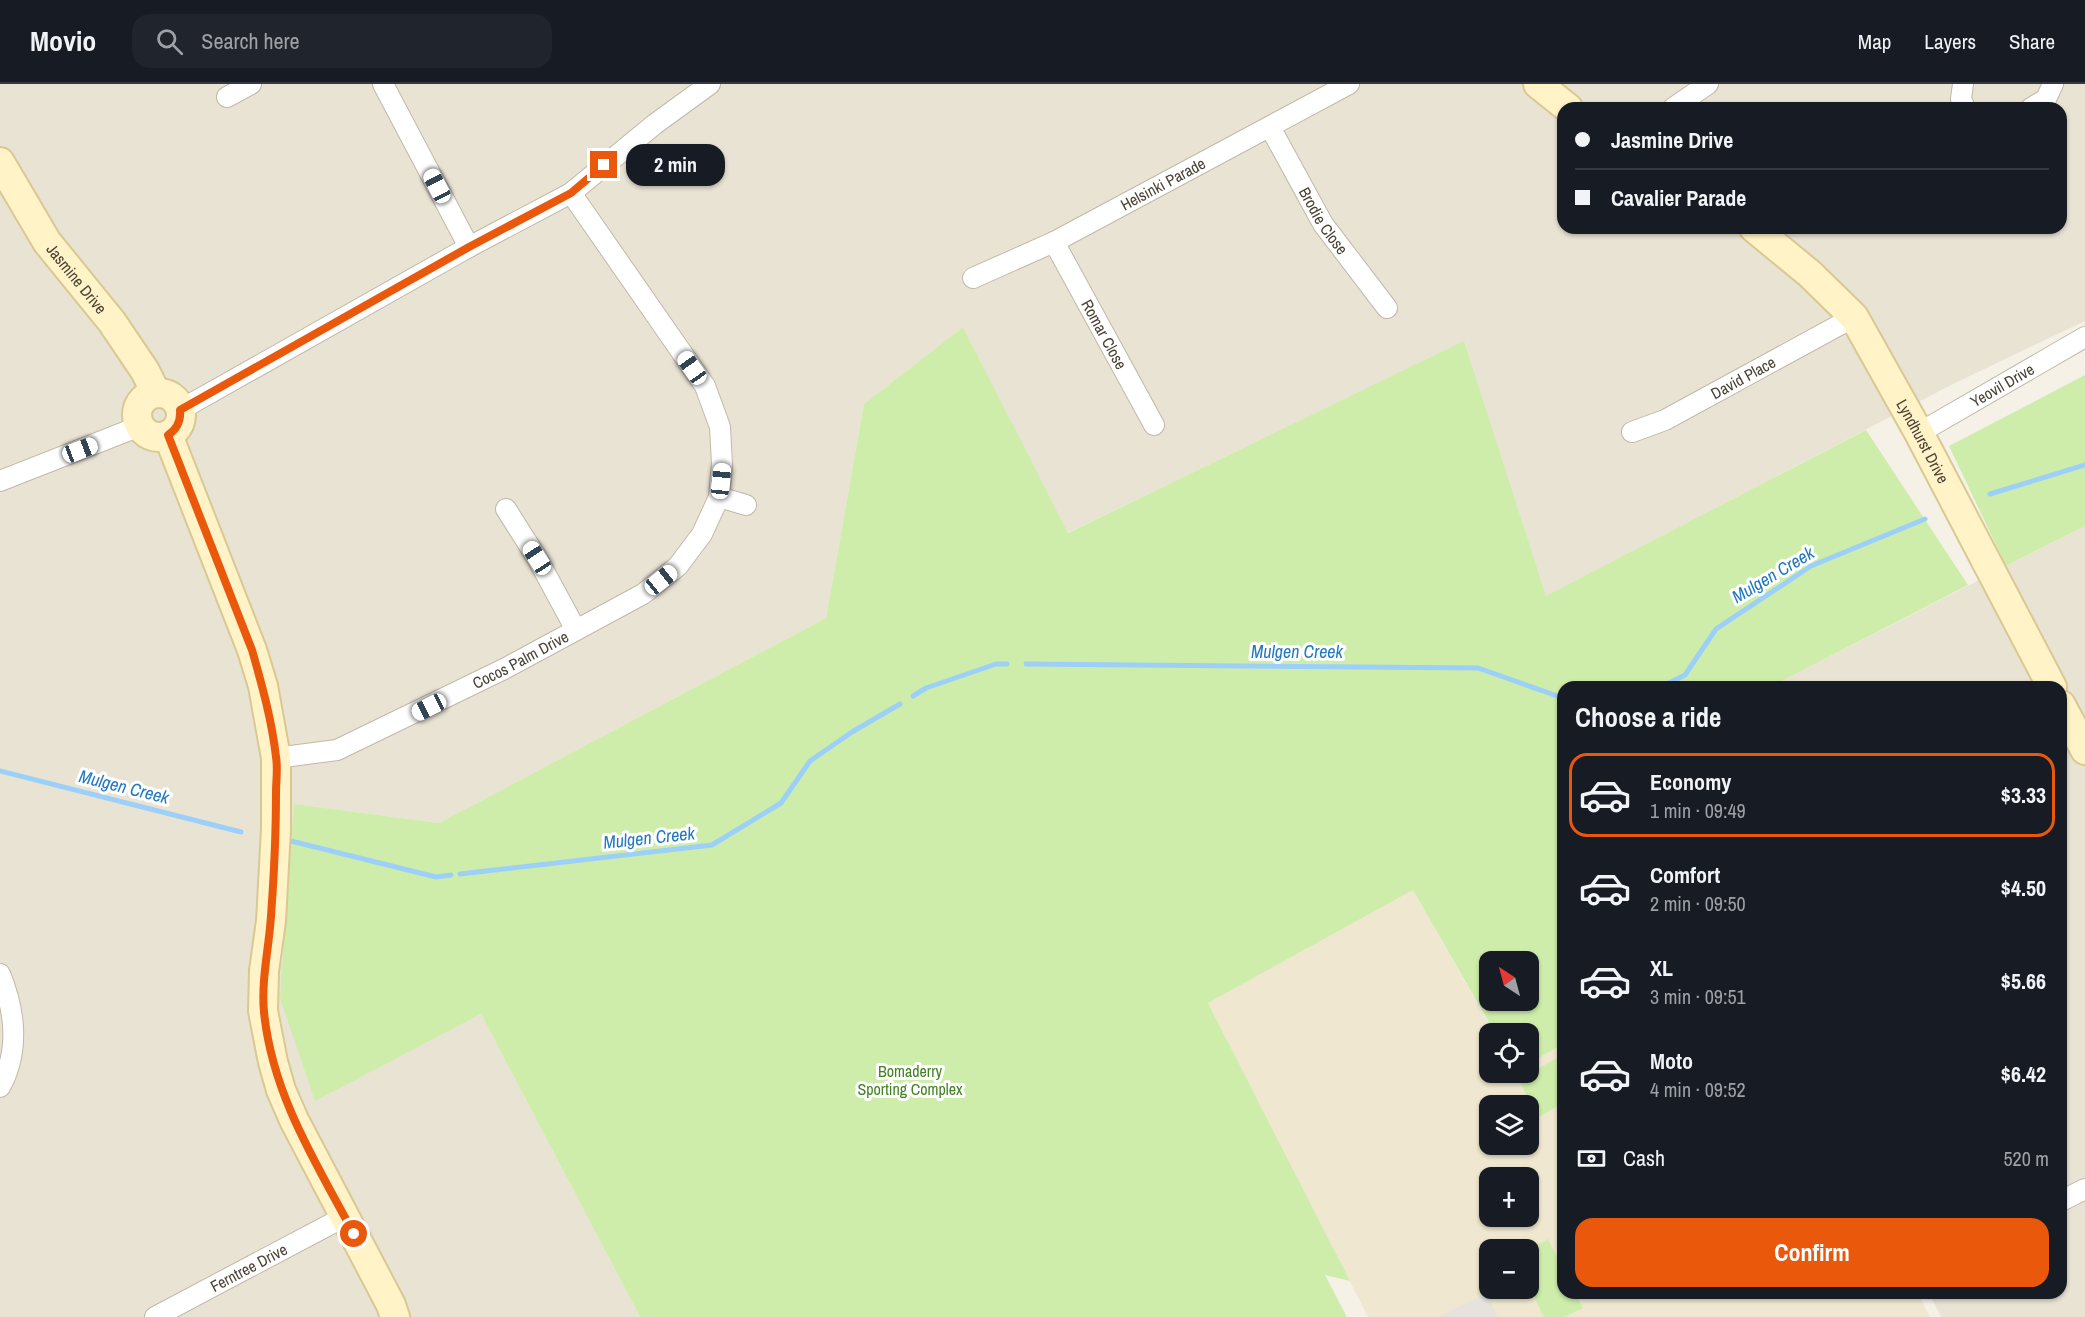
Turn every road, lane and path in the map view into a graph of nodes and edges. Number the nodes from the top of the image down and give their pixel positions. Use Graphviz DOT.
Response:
graph roads {
  1 [pos="251,84"];
  2 [pos="383,84"];
  3 [pos="710,84"];
  4 [pos="1349,84"];
  5 [pos="1538,84"];
  6 [pos="1708,84"];
  7 [pos="1963,84"];
  8 [pos="2053,84"];
  9 [pos="227,97"];
  10 [pos="1560,102"];
  11 [pos="1682,102"];
  12 [pos="1962,102"];
  13 [pos="2041,102"];
  14 [pos="1270,127"];
  15 [pos="0,162"];
  16 [pos="571,193"];
  17 [pos="1761,234"];
  18 [pos="1054,242"];
  19 [pos="469,247"];
  20 [pos="973,278"];
  21 [pos="1387,308"];
  22 [pos="1854,317"];
  23 [pos="2085,337"];
  24 [pos="156,393"];
  25 [pos="180,410"];
  26 [pos="140,426"];
  27 [pos="1154,426"];
  28 [pos="1632,432"];
  29 [pos="1918,433"];
  30 [pos="168,435"];
  31 [pos="0,481"];
  32 [pos="719,497"];
  33 [pos="746,506"];
  34 [pos="506,509"];
  35 [pos="576,630"];
  36 [pos="2042,681"];
  37 [pos="2067,715"];
  38 [pos="2084,744"];
  39 [pos="276,758"];
  40 [pos="0,974"];
  41 [pos="0,1087"];
  42 [pos="2085,1190"];
  43 [pos="2067,1198"];
  44 [pos="344,1217"];
  45 [pos="155,1317"];
  46 [pos="395,1317"];
  1 -- 9 [label="street"];
  2 -- 19 [label="street"];
  3 -- 16 [label="street"];
  4 -- 14 [label="street, Helsinki Parade"];
  5 -- 10 [label="street"];
  6 -- 11 [label="street"];
  7 -- 12 [label="street"];
  8 -- 13 [label="street"];
  14 -- 18 [label="street, Helsinki Parade"];
  14 -- 21 [label="street, Brodie Close"];
  15 -- 24 [label="street, Jasmine Drive"];
  16 -- 19 [label="street"];
  16 -- 32 [label="street, Cocos Palm Drive"];
  17 -- 22 [label="street, Lyndhurst Drive"];
  18 -- 20 [label="street, Helsinki Parade"];
  18 -- 27 [label="street, Romar Close"];
  19 -- 25 [label="street"];
  22 -- 28 [label="street, David Place"];
  22 -- 29 [label="street, Lyndhurst Drive"];
  23 -- 29 [label="street, Yeovil Drive"];
  24 -- 25 [label="street"];
  24 -- 26 [label="street"];
  25 -- 30 [label="street"];
  26 -- 30 [label="street"];
  26 -- 31 [label="street"];
  29 -- 36 [label="street, Lyndhurst Drive"];
  30 -- 39 [label="street"];
  32 -- 33 [label="street"];
  32 -- 35 [label="street, Cocos Palm Drive"];
  34 -- 35 [label="street"];
  35 -- 39 [label="street, Cocos Palm Drive"];
  37 -- 38 [label="street"];
  39 -- 44 [label="street"];
  40 -- 41 [label="street"];
  42 -- 43 [label="street"];
  44 -- 45 [label="street, Ferntree Drive"];
  44 -- 46 [label="street"];
}
